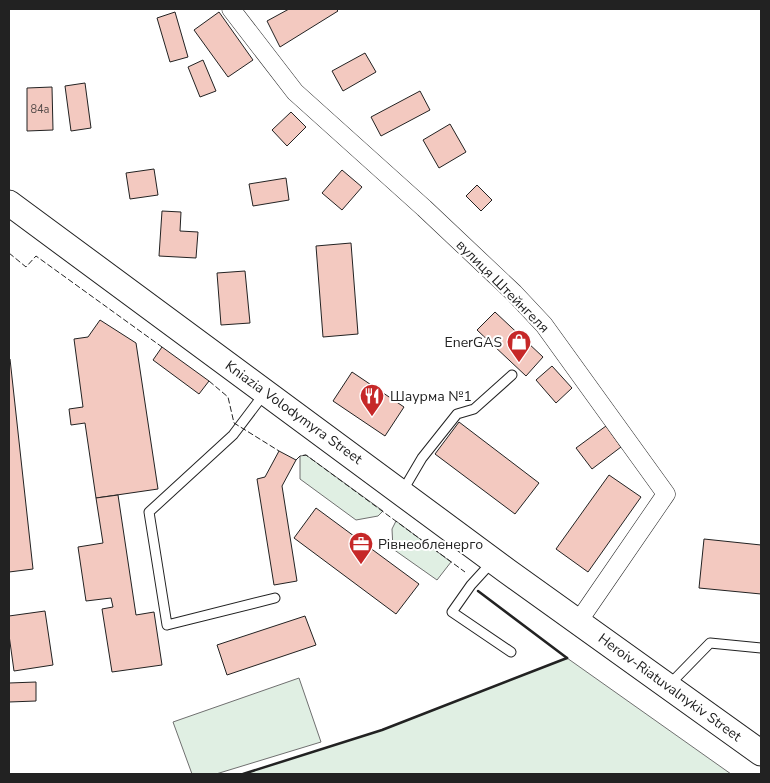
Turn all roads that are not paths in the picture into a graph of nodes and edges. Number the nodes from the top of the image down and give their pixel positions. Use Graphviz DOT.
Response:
graph roads {
  1 [pos="231,9"];
  2 [pos="9,203"];
  3 [pos="512,375"];
  4 [pos="265,392"];
  5 [pos="402,492"];
  6 [pos="494,560"];
  7 [pos="275,598"];
  8 [pos="578,622"];
  9 [pos="761,648"];
  10 [pos="511,652"];
  11 [pos="668,686"];
  12 [pos="761,753"];
  1 -- 8 [label="street, вулиця Штейнгеля"];
  2 -- 4 [label="main road, Kniazia Volodymyra Street"];
  3 -- 5 [label="lane"];
  4 -- 5 [label="main road, Kniazia Volodymyra Street"];
  4 -- 7 [label="lane"];
  5 -- 6 [label="main road, Kniazia Volodymyra Street"];
  6 -- 8 [label="main road, Kniazia Volodymyra Street"];
  6 -- 10 [label="lane"];
  8 -- 11 [label="main road, Heroiv-Riatuvalnykiv Street"];
  9 -- 11 [label="lane"];
  11 -- 12 [label="main road, Heroiv-Riatuvalnykiv Street"];
}
